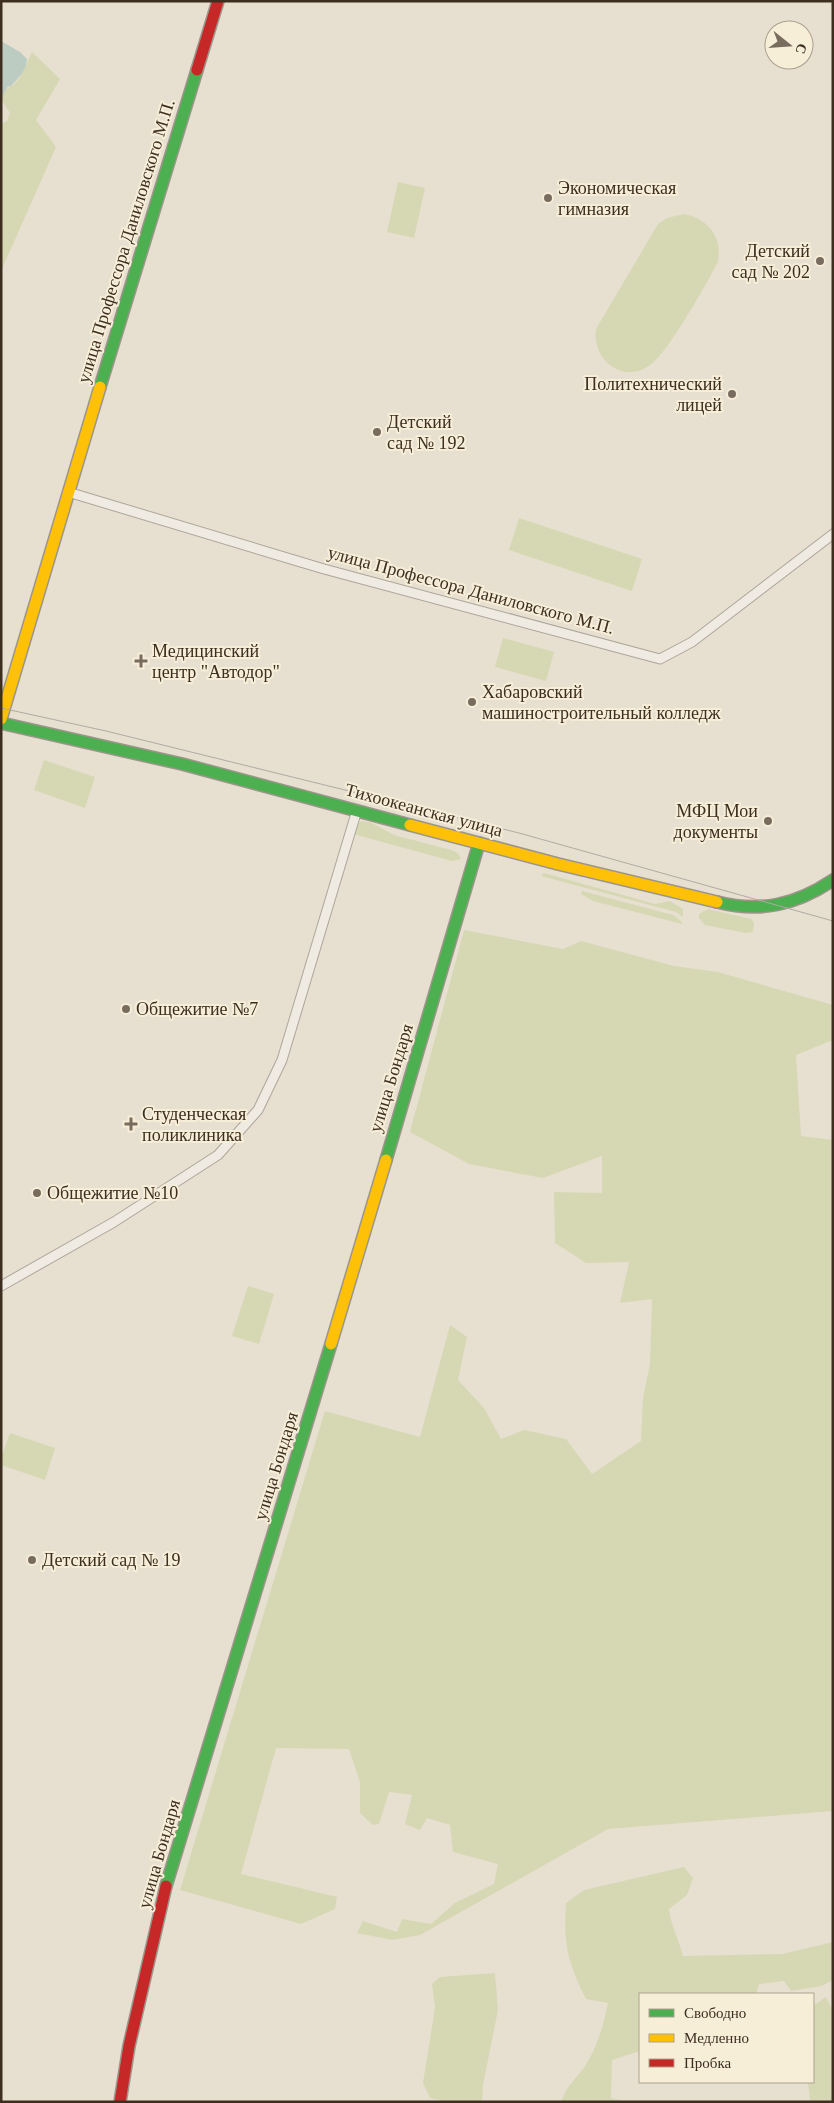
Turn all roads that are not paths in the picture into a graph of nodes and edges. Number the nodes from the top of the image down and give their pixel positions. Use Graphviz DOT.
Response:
graph roads {
  1 [pos="218,1"];
  2 [pos="68,492"];
  3 [pos="833,534"];
  4 [pos="1,718"];
  5 [pos="1,724"];
  6 [pos="357,810"];
  7 [pos="478,843"];
  8 [pos="833,880"];
  9 [pos="1,1286"];
  10 [pos="120,2102"];
  1 -- 2 [label="main road, улица Профессора Даниловского М.П."];
  2 -- 3 [label="street, улица Профессора Даниловского М.П."];
  2 -- 4 [label="main road, улица Профессора Даниловского М.П."];
  5 -- 6 [label="main road, Тихоокеанская улица"];
  6 -- 7 [label="main road, Тихоокеанская улица"];
  6 -- 9 [label="street"];
  7 -- 8 [label="main road, Тихоокеанская улица"];
  7 -- 10 [label="main road, улица Бондаря"];
}
